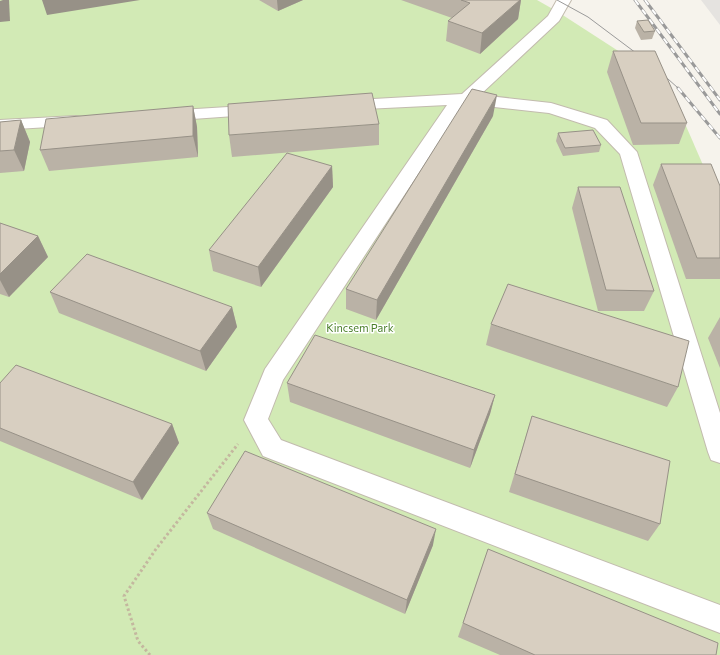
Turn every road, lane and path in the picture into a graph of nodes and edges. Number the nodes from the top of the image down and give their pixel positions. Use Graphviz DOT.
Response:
graph roads {
  1 [pos="564,0"];
  2 [pos="463,99"];
  3 [pos="324,106"];
  4 [pos="276,109"];
  5 [pos="149,117"];
  6 [pos="93,120"];
  7 [pos="0,126"];
  8 [pos="256,420"];
  9 [pos="720,452"];
  10 [pos="720,619"];
  11 [pos="150,655"];
  1 -- 2 [label="lane"];
  2 -- 3 [label="lane"];
  2 -- 8 [label="lane"];
  2 -- 9 [label="lane"];
  4 -- 5 [label="lane"];
  6 -- 7 [label="lane"];
  8 -- 10 [label="lane"];
  8 -- 11 [label="path"];
}
